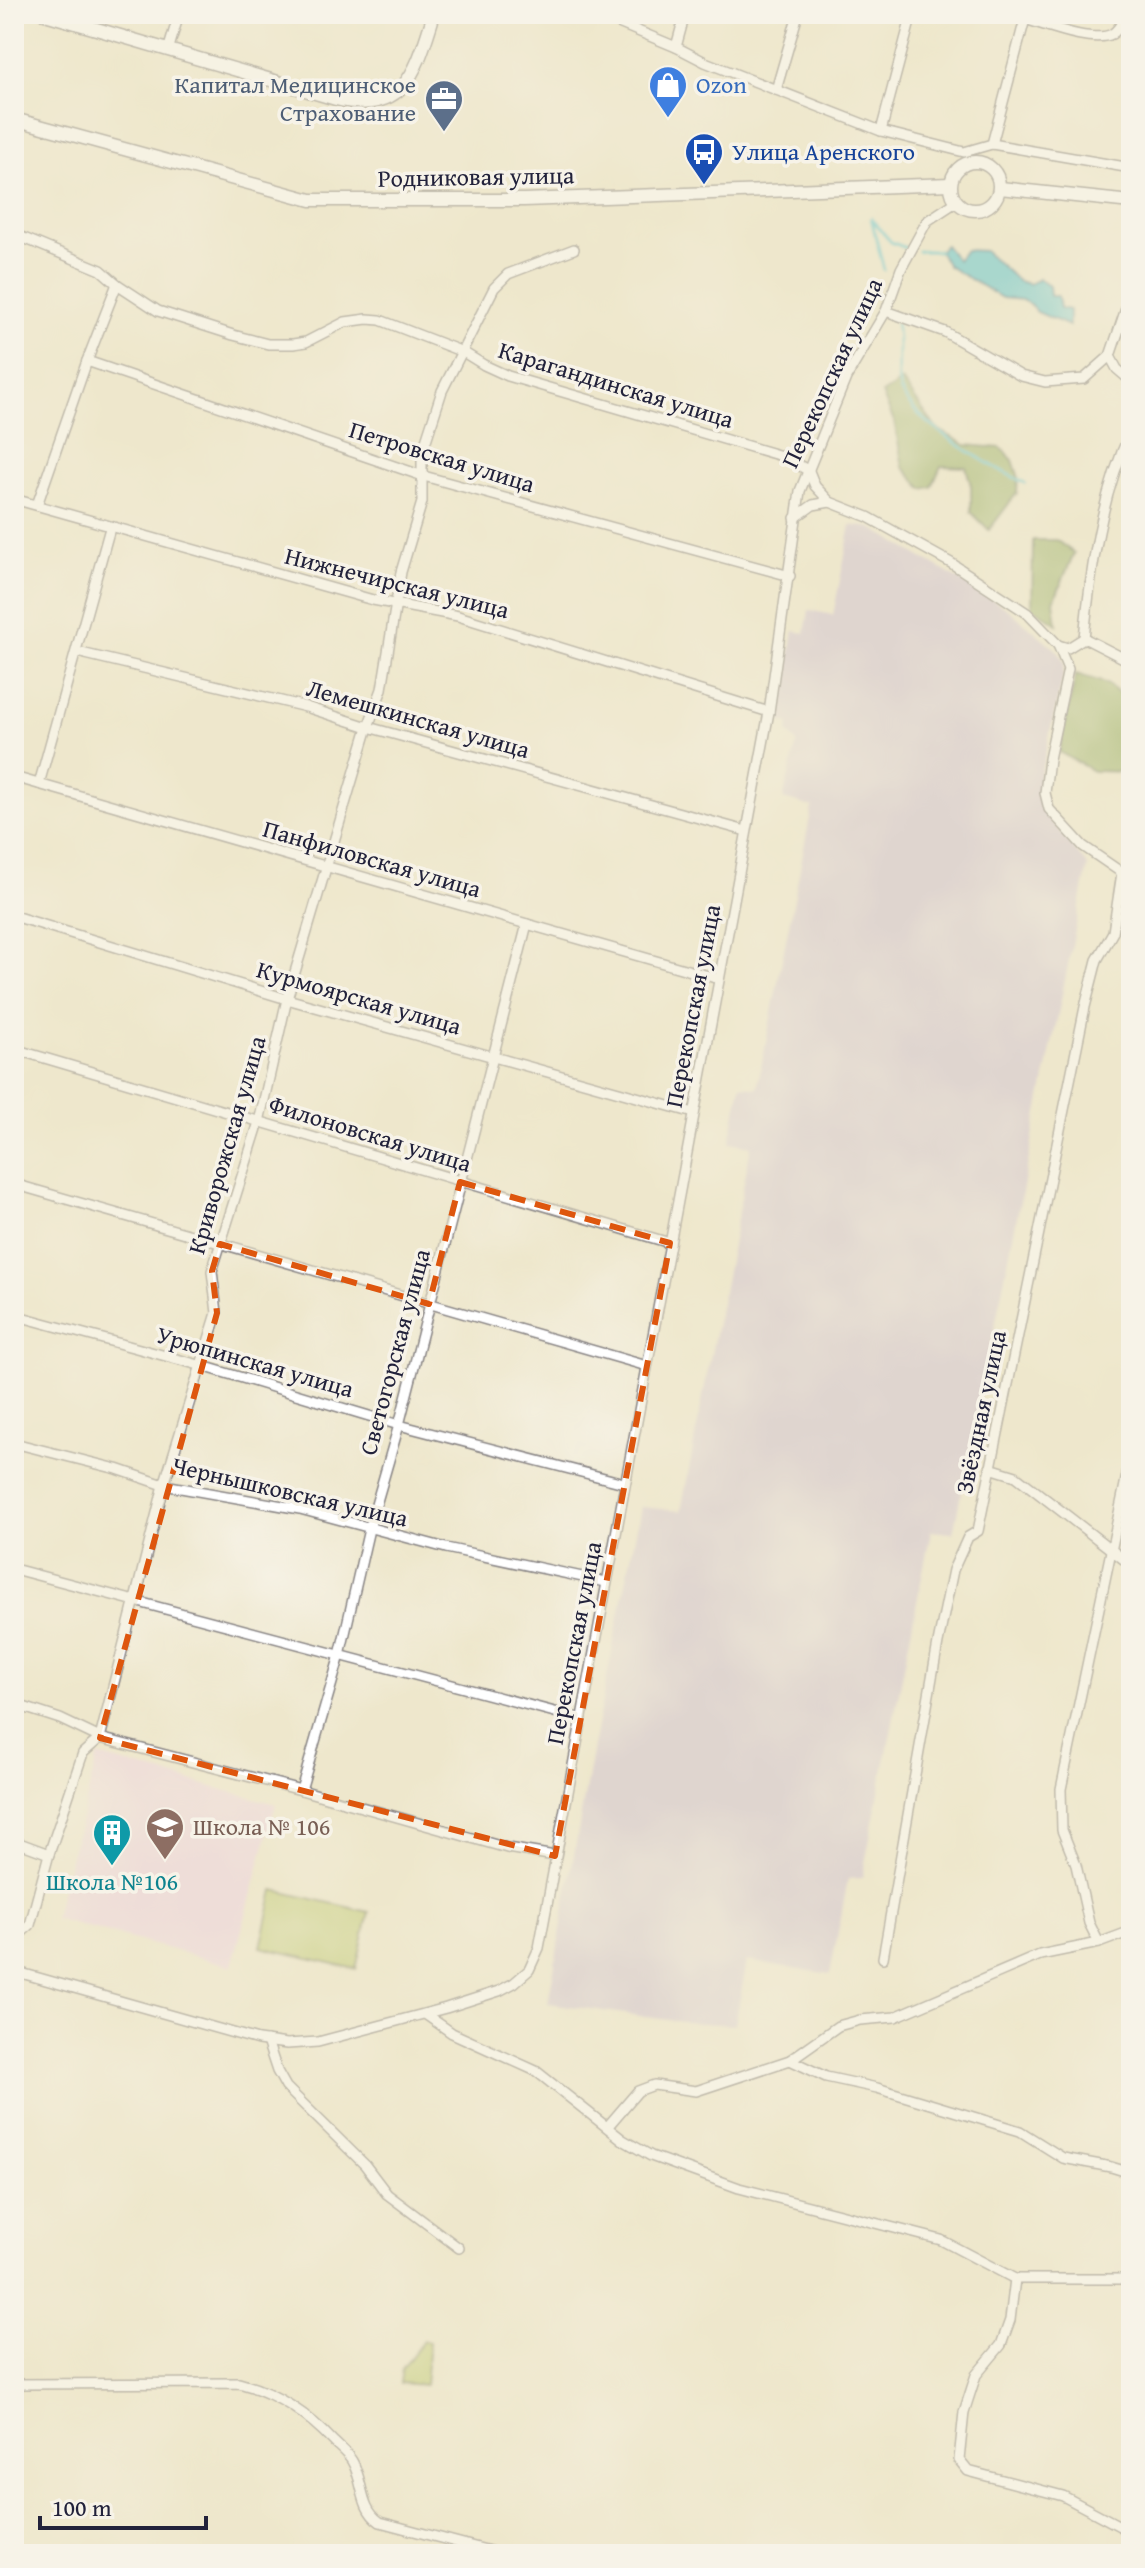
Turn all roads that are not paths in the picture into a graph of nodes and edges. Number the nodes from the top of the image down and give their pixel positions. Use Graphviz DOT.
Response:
graph roads {
  1 [pos="45,14"];
  2 [pos="179,14"];
  3 [pos="434,14"];
  4 [pos="597,14"];
  5 [pos="685,14"];
  6 [pos="798,14"];
  7 [pos="912,14"];
  8 [pos="1127,14"];
  9 [pos="1025,17"];
  10 [pos="676,47"];
  11 [pos="168,51"];
  12 [pos="776,90"];
  13 [pos="14,119"];
  14 [pos="881,131"];
  15 [pos="992,144"];
  16 [pos="976,155"];
  17 [pos="1131,168"];
  18 [pos="950,184"];
  19 [pos="1000,188"];
  20 [pos="956,202"];
  21 [pos="1131,202"];
  22 [pos="14,234"];
  23 [pos="574,249"];
  24 [pos="117,284"];
  25 [pos="1131,294"];
  26 [pos="886,311"];
  27 [pos="463,352"];
  28 [pos="1110,356"];
  29 [pos="87,361"];
  30 [pos="1131,381"];
  31 [pos="1131,431"];
  32 [pos="809,471"];
  33 [pos="420,475"];
  34 [pos="14,499"];
  35 [pos="830,502"];
  36 [pos="37,505"];
  37 [pos="795,518"];
  38 [pos="110,528"];
  39 [pos="790,576"];
  40 [pos="397,604"];
  41 [pos="1084,638"];
  42 [pos="1058,645"];
  43 [pos="77,652"];
  44 [pos="1131,662"];
  45 [pos="769,712"];
  46 [pos="368,727"];
  47 [pos="14,777"];
  48 [pos="39,784"];
  49 [pos="746,831"];
  50 [pos="327,866"];
  51 [pos="1127,876"];
  52 [pos="14,916"];
  53 [pos="527,924"];
  54 [pos="719,979"];
  55 [pos="287,999"];
  56 [pos="14,1049"];
  57 [pos="494,1058"];
  58 [pos="694,1113"];
  59 [pos="259,1122"];
  60 [pos="460,1182"];
  61 [pos="14,1184"];
  62 [pos="670,1243"];
  63 [pos="220,1244"];
  64 [pos="429,1304"];
  65 [pos="14,1315"];
  66 [pos="199,1365"];
  67 [pos="647,1366"];
  68 [pos="399,1425"];
  69 [pos="14,1443"];
  70 [pos="1131,1456"];
  71 [pos="990,1468"];
  72 [pos="624,1483"];
  73 [pos="164,1485"];
  74 [pos="369,1529"];
  75 [pos="1111,1548"];
  76 [pos="1131,1565"];
  77 [pos="14,1569"];
  78 [pos="606,1582"];
  79 [pos="136,1603"];
  80 [pos="340,1655"];
  81 [pos="14,1704"];
  82 [pos="581,1719"];
  83 [pos="100,1738"];
  84 [pos="301,1790"];
  85 [pos="14,1841"];
  86 [pos="49,1854"];
  87 [pos="555,1856"];
  88 [pos="1131,1931"];
  89 [pos="14,1939"];
  90 [pos="1099,1943"];
  91 [pos="883,1958"];
  92 [pos="14,1971"];
  93 [pos="425,2014"];
  94 [pos="267,2041"];
  95 [pos="790,2060"];
  96 [pos="608,2126"];
  97 [pos="1131,2173"];
  98 [pos="459,2248"];
  99 [pos="1015,2279"];
  100 [pos="1131,2279"];
  101 [pos="14,2384"];
  102 [pos="1131,2532"];
  103 [pos="501,2554"];
  1 -- 11 [label="main road"];
  2 -- 11 [label="street"];
  3 -- 11 [label="main road"];
  4 -- 10 [label="street"];
  5 -- 10 [label="street"];
  6 -- 12 [label="street"];
  7 -- 14 [label="street"];
  8 -- 9 [label="street"];
  9 -- 15 [label="street"];
  10 -- 12 [label="street"];
  12 -- 14 [label="street"];
  13 -- 18 [label="main road, Родниковая улица"];
  14 -- 16 [label="street"];
  15 -- 16 [label="street"];
  15 -- 17 [label="street"];
  16 -- 18 [label="main road"];
  16 -- 19 [label="main road"];
  18 -- 20 [label="main road"];
  19 -- 20 [label="main road"];
  19 -- 21 [label="main road"];
  20 -- 26 [label="street, Перекопская улица"];
  22 -- 24 [label="street, Карагандинская улица"];
  23 -- 27 [label="street, Криворожская улица"];
  24 -- 27 [label="street, Карагандинская улица"];
  24 -- 29 [label="street"];
  25 -- 28 [label="street"];
  26 -- 28 [label="street"];
  26 -- 32 [label="street, Перекопская улица"];
  27 -- 32 [label="street, Карагандинская улица"];
  27 -- 33 [label="street, Криворожская улица"];
  28 -- 30 [label="street"];
  29 -- 33 [label="street, Петровская улица"];
  29 -- 36 [label="street"];
  31 -- 41 [label="street"];
  32 -- 35 [label="street"];
  32 -- 37 [label="street, Перекопская улица"];
  33 -- 39 [label="street, Петровская улица"];
  33 -- 40 [label="street, Криворожская улица"];
  34 -- 36 [label="street, Нижнечирская улица"];
  35 -- 37 [label="street"];
  35 -- 42 [label="street"];
  36 -- 38 [label="street, Нижнечирская улица"];
  37 -- 39 [label="street, Перекопская улица"];
  38 -- 40 [label="street, Нижнечирская улица"];
  38 -- 43 [label="street"];
  39 -- 45 [label="street, Перекопская улица"];
  40 -- 45 [label="street, Нижнечирская улица"];
  40 -- 46 [label="street, Криворожская улица"];
  41 -- 42 [label="street"];
  41 -- 44 [label="street"];
  42 -- 51 [label="street"];
  43 -- 46 [label="street, Лемешкинская улица"];
  43 -- 48 [label="street"];
  45 -- 49 [label="street, Перекопская улица"];
  46 -- 49 [label="street, Лемешкинская улица"];
  46 -- 50 [label="street, Криворожская улица"];
  47 -- 48 [label="street, Панфиловская улица"];
  48 -- 50 [label="street, Панфиловская улица"];
  49 -- 54 [label="street, Перекопская улица"];
  50 -- 53 [label="street, Панфиловская улица"];
  50 -- 55 [label="street, Криворожская улица"];
  51 -- 71 [label="street, Звёздная улица"];
  52 -- 55 [label="street, Курмоярская улица"];
  53 -- 54 [label="street, Панфиловская улица"];
  53 -- 57 [label="street, Светогорская улица"];
  54 -- 58 [label="street, Перекопская улица"];
  55 -- 57 [label="street, Курмоярская улица"];
  55 -- 59 [label="street, Криворожская улица"];
  56 -- 59 [label="street, Филоновская улица"];
  57 -- 58 [label="street, Курмоярская улица"];
  57 -- 60 [label="street, Светогорская улица"];
  58 -- 62 [label="street, Перекопская улица"];
  59 -- 60 [label="street, Филоновская улица"];
  59 -- 63 [label="street, Криворожская улица"];
  60 -- 62 [label="street, Филоновская улица"];
  60 -- 64 [label="street, Светогорская улица"];
  61 -- 63 [label="street"];
  62 -- 67 [label="street, Перекопская улица"];
  63 -- 64 [label="street"];
  63 -- 66 [label="street, Криворожская улица"];
  64 -- 67 [label="street"];
  64 -- 68 [label="street, Светогорская улица"];
  65 -- 66 [label="street, Урюпинская улица"];
  66 -- 68 [label="street, Урюпинская улица"];
  66 -- 73 [label="street, Криворожская улица"];
  67 -- 72 [label="street, Перекопская улица"];
  68 -- 72 [label="street, Урюпинская улица"];
  68 -- 74 [label="street, Светогорская улица"];
  69 -- 73 [label="street, Чернышковская улица"];
  70 -- 75 [label="street"];
  71 -- 75 [label="street"];
  71 -- 91 [label="street, Звёздная улица"];
  72 -- 78 [label="street, Перекопская улица"];
  73 -- 74 [label="street, Чернышковская улица"];
  73 -- 79 [label="street, Криворожская улица"];
  74 -- 78 [label="street, Чернышковская улица"];
  74 -- 80 [label="street, Светогорская улица"];
  75 -- 76 [label="street"];
  75 -- 90 [label="street"];
  77 -- 79 [label="street"];
  78 -- 82 [label="street, Перекопская улица"];
  79 -- 80 [label="street"];
  79 -- 83 [label="street, Криворожская улица"];
  80 -- 82 [label="street"];
  80 -- 84 [label="street, Светогорская улица"];
  81 -- 83 [label="street"];
  82 -- 87 [label="street, Перекопская улица"];
  83 -- 84 [label="street"];
  83 -- 86 [label="street, Криворожская улица"];
  84 -- 87 [label="street"];
  85 -- 86 [label="street"];
  86 -- 89 [label="street, Криворожская улица"];
  87 -- 93 [label="street, Перекопская улица"];
  88 -- 90 [label="street"];
  90 -- 95 [label="street"];
  92 -- 94 [label="street, Перекопская улица"];
  93 -- 94 [label="street, Перекопская улица"];
  93 -- 96 [label="street"];
  94 -- 98 [label="street"];
  95 -- 96 [label="street"];
  95 -- 97 [label="street"];
  96 -- 99 [label="street"];
  99 -- 100 [label="street"];
  99 -- 102 [label="street"];
  101 -- 103 [label="street"];
}
